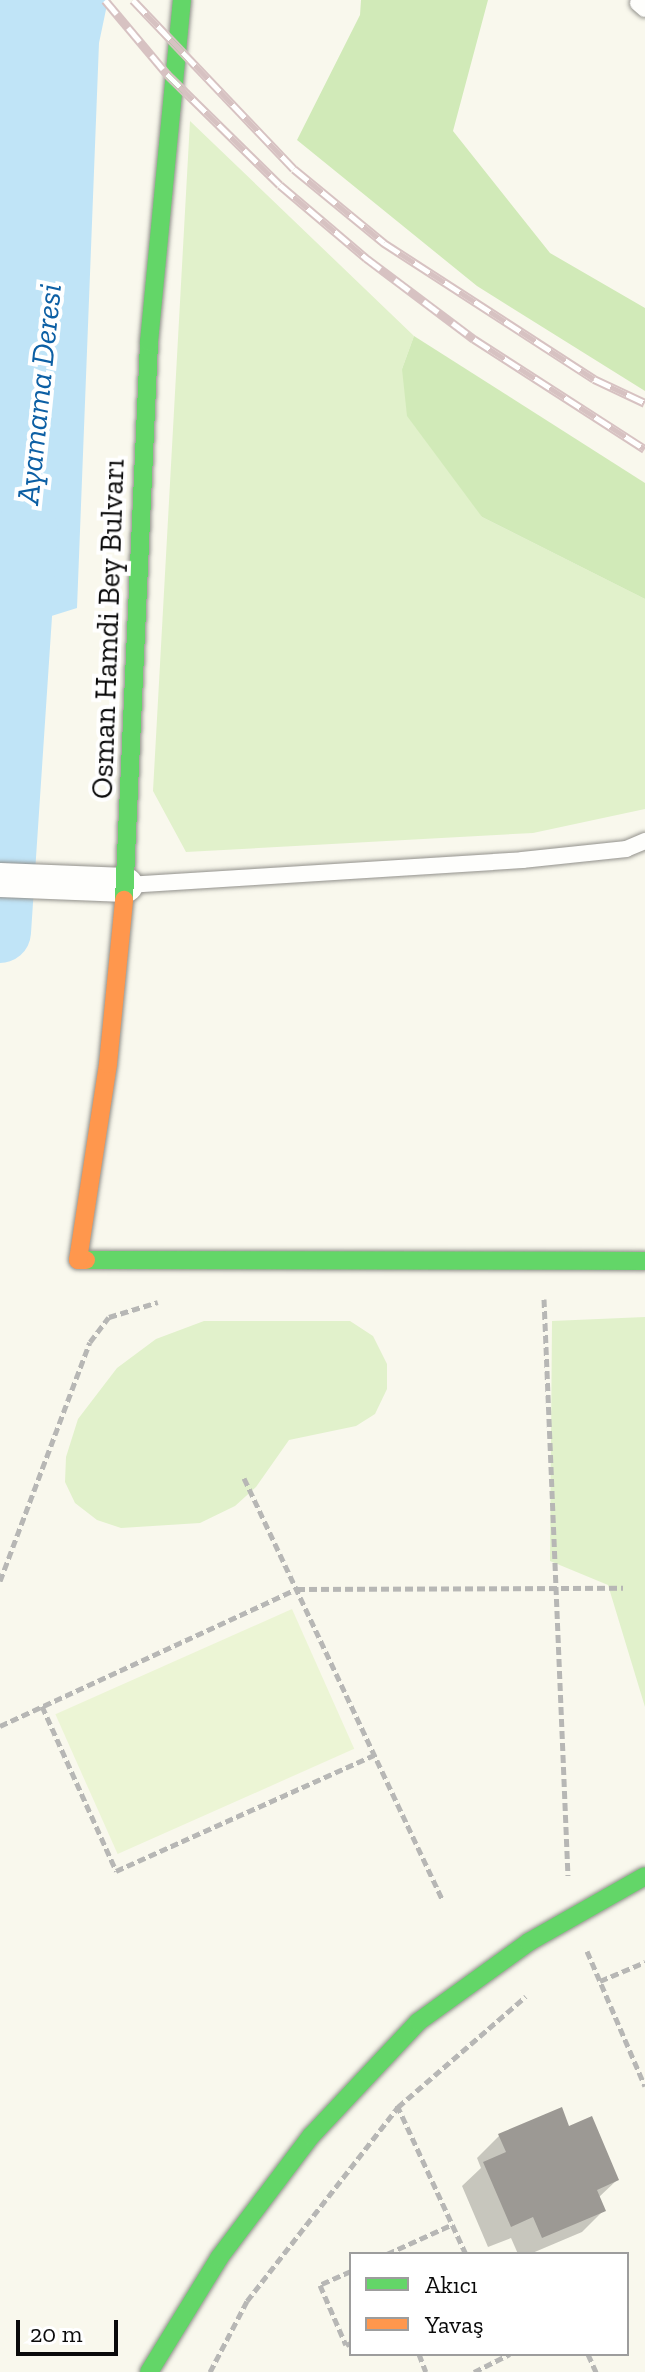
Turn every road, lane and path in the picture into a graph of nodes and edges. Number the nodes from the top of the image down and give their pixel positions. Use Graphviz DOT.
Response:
graph roads {
  1 [pos="182,0"];
  2 [pos="645,841"];
  3 [pos="0,880"];
  4 [pos="126,885"];
  5 [pos="645,1261"];
  6 [pos="544,1296"];
  7 [pos="90,1342"];
  8 [pos="244,1478"];
  9 [pos="0,1581"];
  10 [pos="554,1588"];
  11 [pos="623,1588"];
  12 [pos="297,1589"];
  13 [pos="42,1706"];
  14 [pos="0,1726"];
  15 [pos="374,1755"];
  16 [pos="645,1876"];
  17 [pos="443,1900"];
  18 [pos="573,1917"];
  19 [pos="597,1939"];
  20 [pos="573,1955"];
  21 [pos="645,1962"];
  22 [pos="538,1986"];
  23 [pos="378,2064"];
  24 [pos="645,2086"];
  25 [pos="398,2107"];
  26 [pos="453,2224"];
  27 [pos="391,2252"];
  28 [pos="465,2252"];
  29 [pos="349,2272"];
  30 [pos="349,2344"];
  31 [pos="506,2356"];
  32 [pos="149,2372"];
  33 [pos="210,2372"];
  34 [pos="474,2372"];
  1 -- 4 [label="street, Osman Hamdi Bey Bulvarı"];
  2 -- 4 [label="lane"];
  3 -- 4 [label="street"];
  4 -- 5 [label="street, Osman Hamdi Bey Bulvarı"];
  6 -- 10 [label="path"];
  7 -- 9 [label="path"];
  8 -- 12 [label="path"];
  10 -- 11 [label="path"];
  10 -- 12 [label="path"];
  10 -- 18 [label="path"];
  12 -- 13 [label="path"];
  12 -- 15 [label="path"];
  13 -- 14 [label="path"];
  13 -- 15 [label="path"];
  15 -- 17 [label="path"];
  16 -- 18 [label="street"];
  18 -- 23 [label="street"];
  19 -- 20 [label="path"];
  21 -- 24 [label="path"];
  22 -- 25 [label="path"];
  23 -- 25 [label="path"];
  23 -- 32 [label="street"];
  25 -- 26 [label="path"];
  25 -- 33 [label="path"];
  26 -- 27 [label="path"];
  26 -- 28 [label="path"];
  29 -- 30 [label="path"];
  31 -- 34 [label="path"];
}
